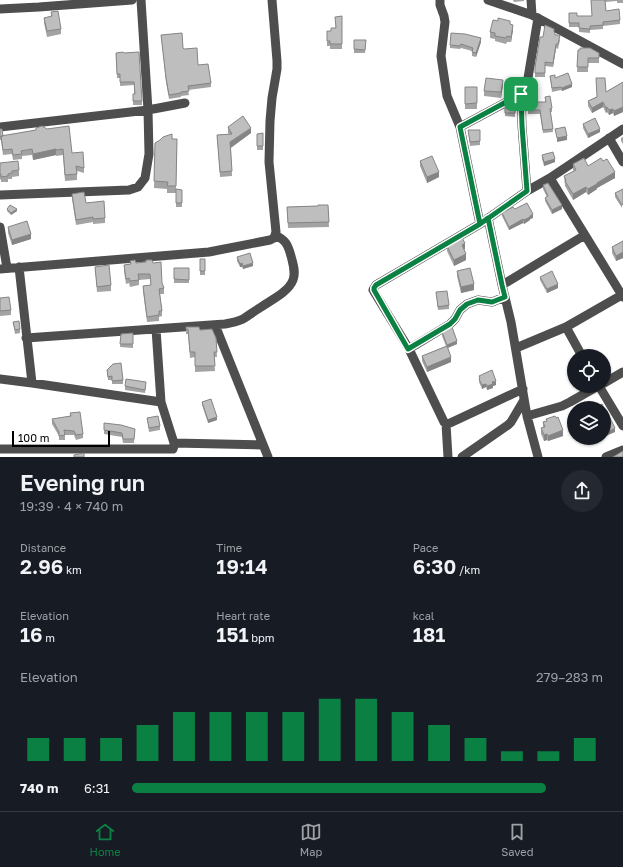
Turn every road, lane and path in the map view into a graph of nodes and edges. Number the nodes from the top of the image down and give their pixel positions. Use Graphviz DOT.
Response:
graph roads {
  1 [pos="132,0"];
  2 [pos="141,0"];
  3 [pos="272,0"];
  4 [pos="440,0"];
  5 [pos="488,0"];
  6 [pos="531,0"];
  7 [pos="39,3"];
  8 [pos="0,9"];
  9 [pos="535,17"];
  10 [pos="623,64"];
  11 [pos="521,94"];
  12 [pos="185,103"];
  13 [pos="148,110"];
  14 [pos="0,127"];
  15 [pos="460,127"];
  16 [pos="623,129"];
  17 [pos="609,138"];
  18 [pos="623,162"];
  19 [pos="550,178"];
  20 [pos="527,191"];
  21 [pos="0,194"];
  22 [pos="488,218"];
  23 [pos="480,224"];
  24 [pos="0,227"];
  25 [pos="275,235"];
  26 [pos="585,236"];
  27 [pos="19,267"];
  28 [pos="4,268"];
  29 [pos="502,285"];
  30 [pos="622,296"];
  31 [pos="505,297"];
  32 [pos="215,325"];
  33 [pos="566,327"];
  34 [pos="156,329"];
  35 [pos="26,338"];
  36 [pos="516,348"];
  37 [pos="408,349"];
  38 [pos="578,349"];
  39 [pos="623,372"];
  40 [pos="0,379"];
  41 [pos="611,379"];
  42 [pos="32,382"];
  43 [pos="522,389"];
  44 [pos="586,393"];
  45 [pos="602,393"];
  46 [pos="524,400"];
  47 [pos="161,402"];
  48 [pos="527,416"];
  49 [pos="446,424"];
  50 [pos="623,426"];
  51 [pos="174,443"];
  52 [pos="262,445"];
  53 [pos="0,449"];
  54 [pos="623,450"];
  55 [pos="537,456"];
  56 [pos="1,457"];
  57 [pos="268,457"];
  58 [pos="448,457"];
  59 [pos="462,457"];
  60 [pos="606,457"];
  1 -- 7 [label="street"];
  2 -- 13 [label="street"];
  3 -- 25 [label="street"];
  4 -- 15 [label="street"];
  5 -- 9 [label="street"];
  6 -- 9 [label="street"];
  7 -- 8 [label="street"];
  9 -- 10 [label="street"];
  9 -- 11 [label="street"];
  11 -- 15 [label="street"];
  11 -- 20 [label="street"];
  12 -- 13 [label="street"];
  13 -- 14 [label="street"];
  13 -- 21 [label="street"];
  15 -- 23 [label="street"];
  16 -- 17 [label="street"];
  17 -- 18 [label="street"];
  17 -- 19 [label="street"];
  19 -- 20 [label="street"];
  19 -- 26 [label="street"];
  20 -- 22 [label="street"];
  22 -- 23 [label="street"];
  22 -- 29 [label="street"];
  23 -- 37 [label="street"];
  24 -- 28 [label="street"];
  25 -- 27 [label="street"];
  25 -- 32 [label="street"];
  26 -- 29 [label="street"];
  26 -- 30 [label="street"];
  27 -- 28 [label="street"];
  27 -- 35 [label="street"];
  29 -- 31 [label="street"];
  30 -- 33 [label="street"];
  31 -- 36 [label="street"];
  31 -- 37 [label="street"];
  32 -- 34 [label="street"];
  32 -- 52 [label="street"];
  33 -- 36 [label="street"];
  33 -- 38 [label="street"];
  34 -- 35 [label="street"];
  34 -- 47 [label="street"];
  35 -- 42 [label="street"];
  36 -- 43 [label="street"];
  37 -- 49 [label="street"];
  39 -- 41 [label="street"];
  40 -- 42 [label="street"];
  42 -- 47 [label="street"];
  43 -- 46 [label="street"];
  43 -- 49 [label="street"];
  44 -- 48 [label="street"];
  45 -- 50 [label="street"];
  46 -- 48 [label="street"];
  46 -- 59 [label="street"];
  47 -- 51 [label="street"];
  48 -- 55 [label="street"];
  49 -- 58 [label="street"];
  51 -- 52 [label="street"];
  51 -- 53 [label="street"];
  52 -- 57 [label="street"];
  53 -- 56 [label="street"];
  54 -- 60 [label="street"];
}
